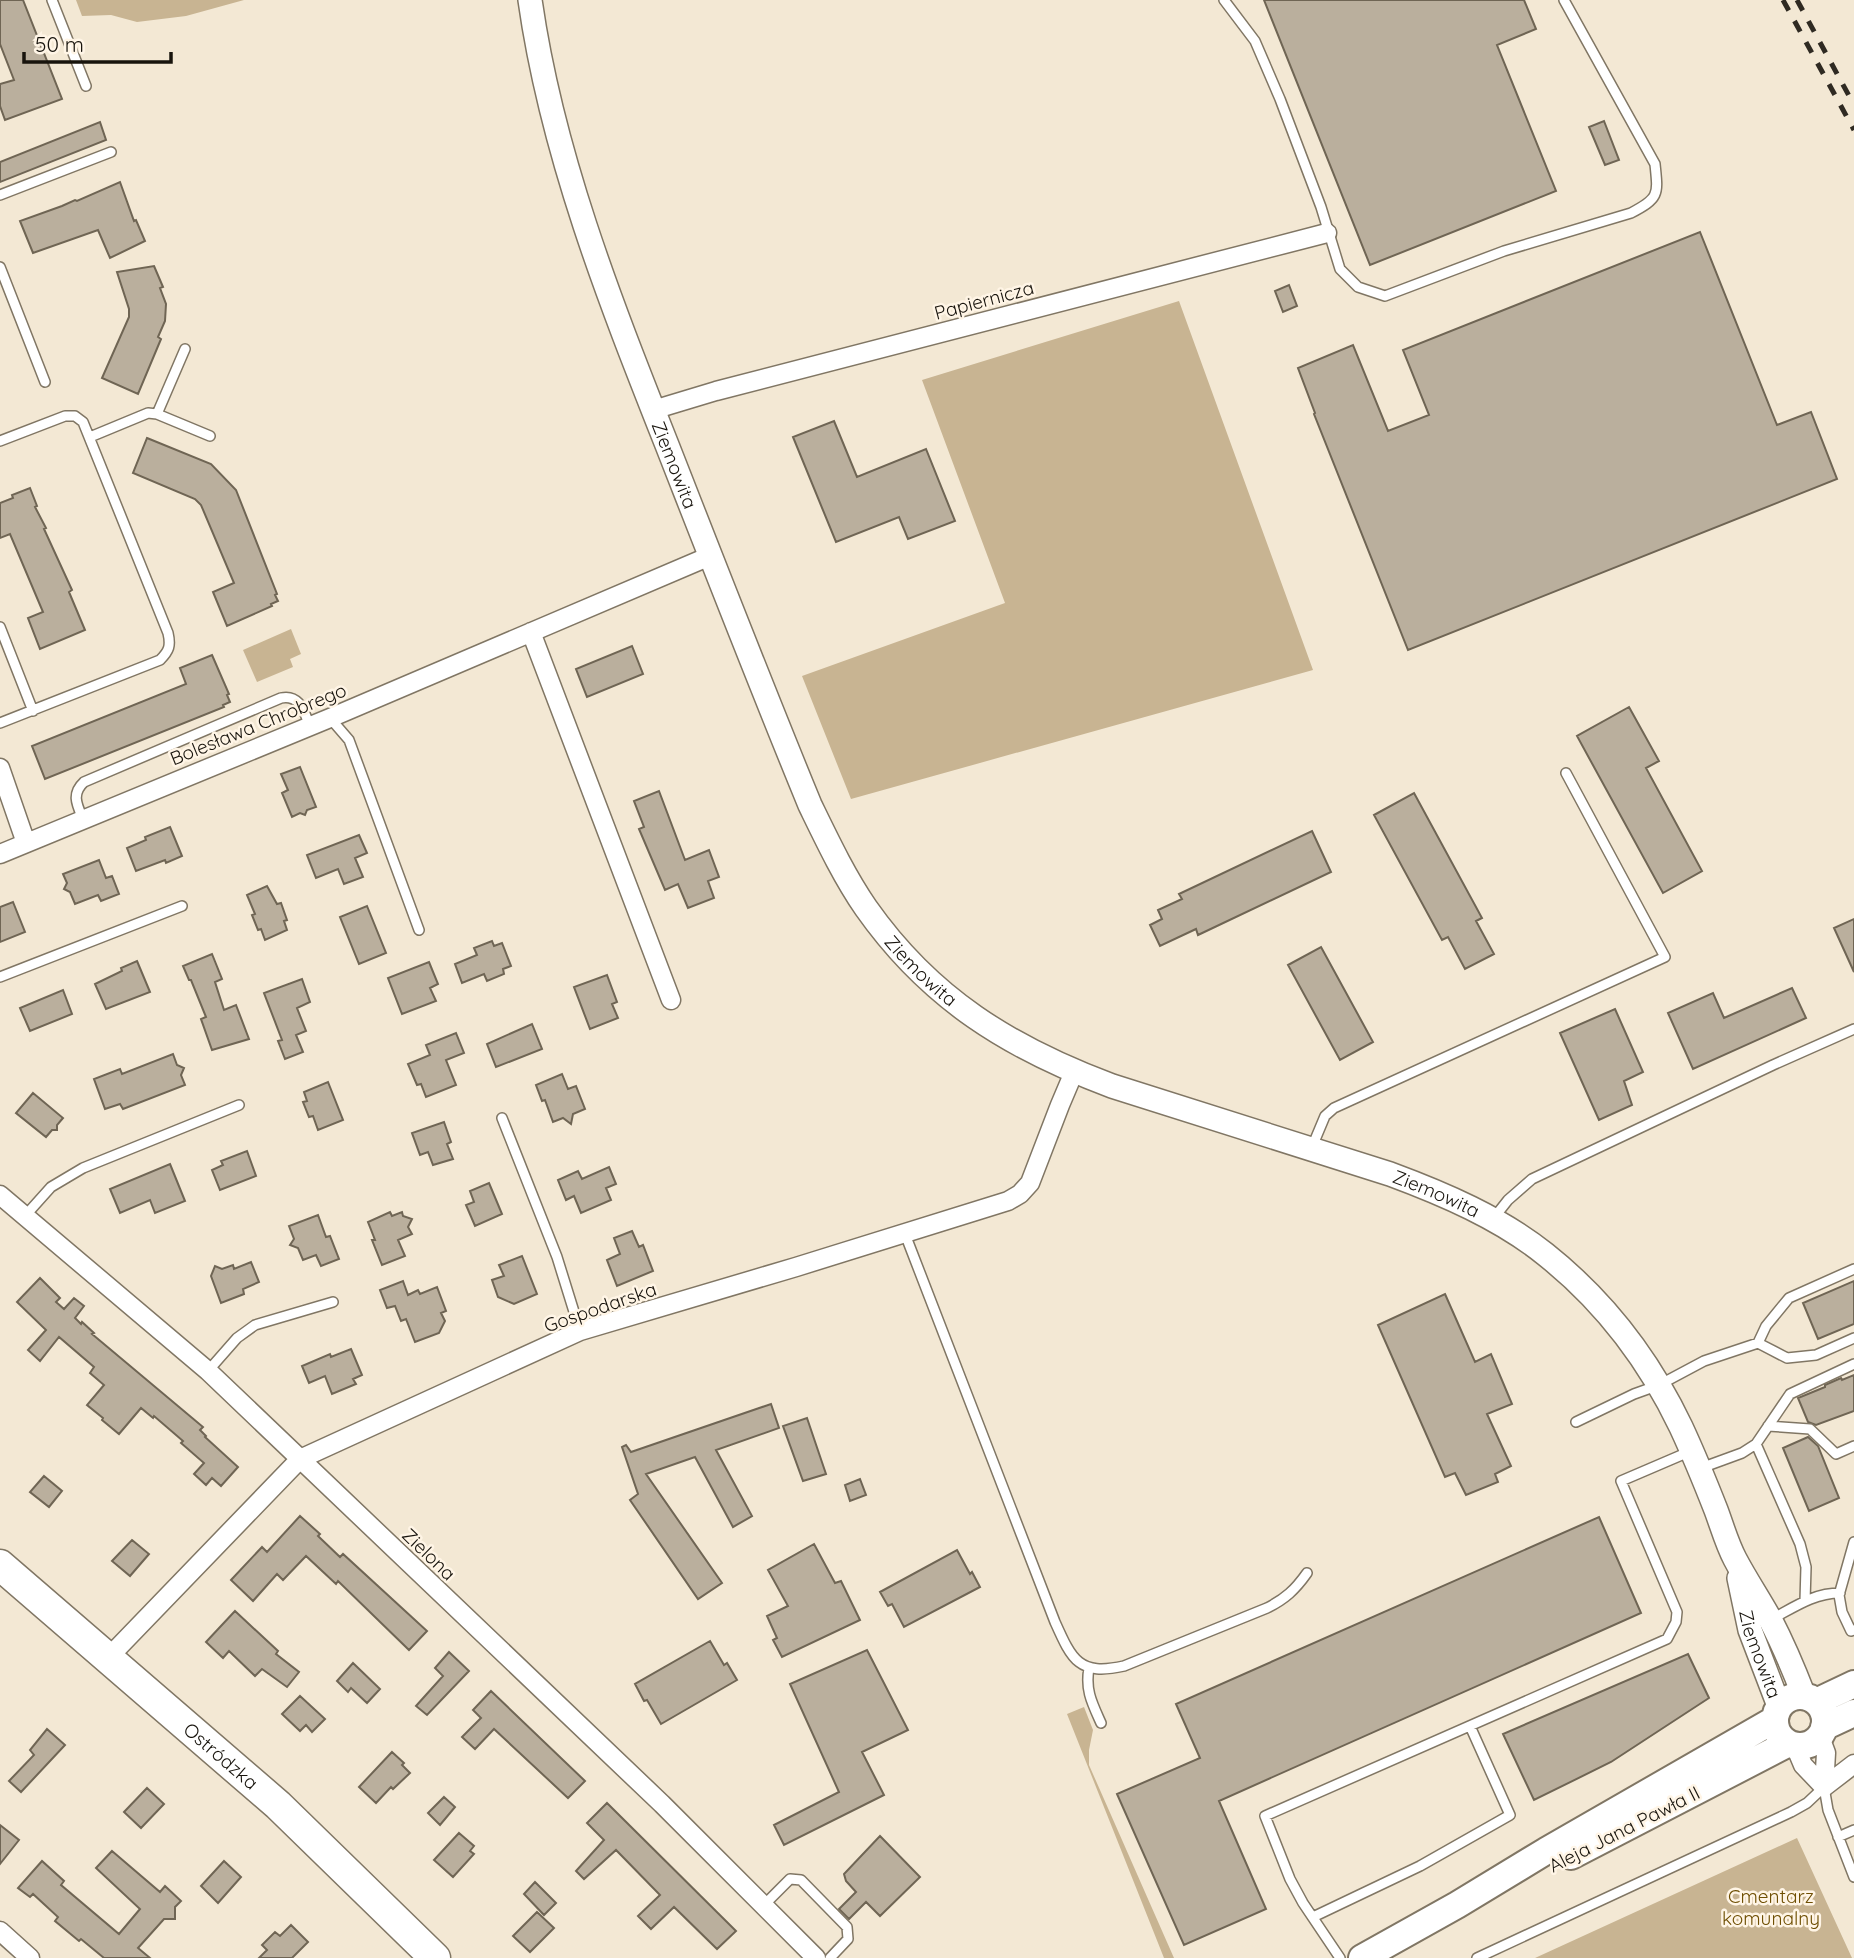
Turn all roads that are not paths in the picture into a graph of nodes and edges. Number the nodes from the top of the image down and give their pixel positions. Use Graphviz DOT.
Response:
graph roads {
  1 [pos="52,0"];
  2 [pos="530,0"];
  3 [pos="1224,0"];
  4 [pos="1564,0"];
  5 [pos="86,86"];
  6 [pos="111,152"];
  7 [pos="0,195"];
  8 [pos="1327,233"];
  9 [pos="0,268"];
  10 [pos="185,349"];
  11 [pos="45,382"];
  12 [pos="653,410"];
  13 [pos="158,414"];
  14 [pos="210,436"];
  15 [pos="90,437"];
  16 [pos="0,441"];
  17 [pos="710,556"];
  18 [pos="0,627"];
  19 [pos="531,632"];
  20 [pos="33,711"];
  21 [pos="330,718"];
  22 [pos="0,723"];
  23 [pos="310,726"];
  24 [pos="0,768"];
  25 [pos="1566,773"];
  26 [pos="83,819"];
  27 [pos="26,843"];
  28 [pos="0,854"];
  29 [pos="182,906"];
  30 [pos="419,930"];
  31 [pos="0,977"];
  32 [pos="671,1000"];
  33 [pos="1854,1029"];
  34 [pos="1074,1072"];
  35 [pos="239,1105"];
  36 [pos="502,1118"];
  37 [pos="1312,1149"];
  38 [pos="0,1195"];
  39 [pos="25,1216"];
  40 [pos="1492,1220"];
  41 [pos="905,1234"];
  42 [pos="1854,1269"];
  43 [pos="333,1301"];
  44 [pos="580,1331"];
  45 [pos="1854,1338"];
  46 [pos="1758,1343"];
  47 [pos="1854,1364"];
  48 [pos="208,1371"];
  49 [pos="1659,1385"];
  50 [pos="1576,1422"];
  51 [pos="1768,1426"];
  52 [pos="1756,1444"];
  53 [pos="1854,1446"];
  54 [pos="300,1459"];
  55 [pos="1696,1460"];
  56 [pos="1854,1542"];
  57 [pos="0,1565"];
  58 [pos="1307,1573"];
  59 [pos="1840,1593"];
  60 [pos="1805,1601"];
  61 [pos="1760,1625"];
  62 [pos="1854,1630"];
  63 [pos="108,1658"];
  64 [pos="1089,1668"];
  65 [pos="1854,1685"];
  66 [pos="1810,1699"];
  67 [pos="1777,1713"];
  68 [pos="1854,1713"];
  69 [pos="1101,1723"];
  70 [pos="1470,1726"];
  71 [pos="1822,1732"];
  72 [pos="1791,1745"];
  73 [pos="1854,1764"];
  74 [pos="1824,1787"];
  75 [pos="1854,1830"];
  76 [pos="1838,1837"];
  77 [pos="1854,1877"];
  78 [pos="1457,1905"];
  79 [pos="763,1906"];
  80 [pos="1313,1917"];
  81 [pos="0,1931"];
  82 [pos="30,1958"];
  83 [pos="435,1958"];
  84 [pos="816,1958"];
  85 [pos="830,1958"];
  86 [pos="1339,1958"];
  87 [pos="1362,1958"];
  88 [pos="1477,1958"];
  1 -- 5 [label="lane"];
  2 -- 12 [label="street, Ziemowita"];
  3 -- 8 [label="lane"];
  4 -- 8 [label="lane"];
  6 -- 7 [label="lane"];
  8 -- 12 [label="street, Papiernicza"];
  9 -- 11 [label="lane"];
  10 -- 13 [label="lane"];
  12 -- 17 [label="street, Ziemowita"];
  13 -- 14 [label="lane"];
  13 -- 15 [label="lane"];
  15 -- 16 [label="lane"];
  15 -- 20 [label="lane"];
  17 -- 19 [label="street, Bolesława Chrobrego"];
  17 -- 34 [label="street, Ziemowita"];
  18 -- 20 [label="lane"];
  19 -- 21 [label="street, Bolesława Chrobrego"];
  19 -- 32 [label="street"];
  20 -- 22 [label="lane"];
  21 -- 23 [label="street, Bolesława Chrobrego"];
  21 -- 30 [label="lane"];
  23 -- 26 [label="street, Bolesława Chrobrego"];
  23 -- 26 [label="lane"];
  24 -- 27 [label="street"];
  25 -- 37 [label="lane"];
  26 -- 27 [label="street, Bolesława Chrobrego"];
  27 -- 28 [label="street, Bolesława Chrobrego"];
  29 -- 31 [label="lane"];
  33 -- 40 [label="lane"];
  34 -- 37 [label="street, Ziemowita"];
  34 -- 41 [label="street, Gospodarska"];
  35 -- 39 [label="lane"];
  36 -- 44 [label="lane"];
  37 -- 40 [label="street, Ziemowita"];
  38 -- 39 [label="street, Zielona"];
  39 -- 48 [label="street, Zielona"];
  40 -- 49 [label="street, Ziemowita"];
  41 -- 44 [label="street, Gospodarska"];
  41 -- 64 [label="lane"];
  42 -- 46 [label="lane"];
  43 -- 48 [label="lane"];
  44 -- 54 [label="street, Gospodarska"];
  45 -- 46 [label="lane"];
  46 -- 49 [label="lane"];
  47 -- 51 [label="lane"];
  48 -- 54 [label="street, Zielona"];
  49 -- 50 [label="lane"];
  49 -- 55 [label="street, Ziemowita"];
  51 -- 52 [label="lane"];
  51 -- 53 [label="lane"];
  52 -- 55 [label="lane"];
  52 -- 60 [label="lane"];
  54 -- 63 [label="street, Gospodarska"];
  54 -- 79 [label="street, Zielona"];
  55 -- 61 [label="street, Ziemowita"];
  55 -- 70 [label="lane"];
  56 -- 59 [label="lane"];
  57 -- 63 [label="main road, Ostródzka"];
  58 -- 64 [label="lane"];
  59 -- 60 [label="lane"];
  59 -- 62 [label="lane"];
  60 -- 61 [label="lane"];
  61 -- 66 [label="street, Ziemowita"];
  61 -- 67 [label="street, Ziemowita"];
  63 -- 83 [label="main road, Ostródzka"];
  64 -- 69 [label="lane"];
  65 -- 66 [label="main road, Aleja Jana Pawła II"];
  66 -- 67 [label="main road, Aleja Jana Pawła II"];
  66 -- 71 [label="main road"];
  67 -- 72 [label="main road"];
  67 -- 78 [label="main road, Aleja Jana Pawła II"];
  68 -- 71 [label="main road, Aleja Jana Pawła II"];
  70 -- 80 [label="lane"];
  70 -- 80 [label="lane"];
  71 -- 72 [label="main road, Aleja Jana Pawła II"];
  71 -- 74 [label="street"];
  72 -- 74 [label="street"];
  72 -- 78 [label="main road, Aleja Jana Pawła II"];
  73 -- 74 [label="street"];
  74 -- 76 [label="lane"];
  74 -- 88 [label="lane"];
  75 -- 76 [label="lane"];
  76 -- 77 [label="lane"];
  78 -- 87 [label="main road, Aleja Jana Pawła II"];
  79 -- 84 [label="street, Zielona"];
  79 -- 85 [label="lane"];
  80 -- 86 [label="lane"];
  81 -- 82 [label="street"];
}
